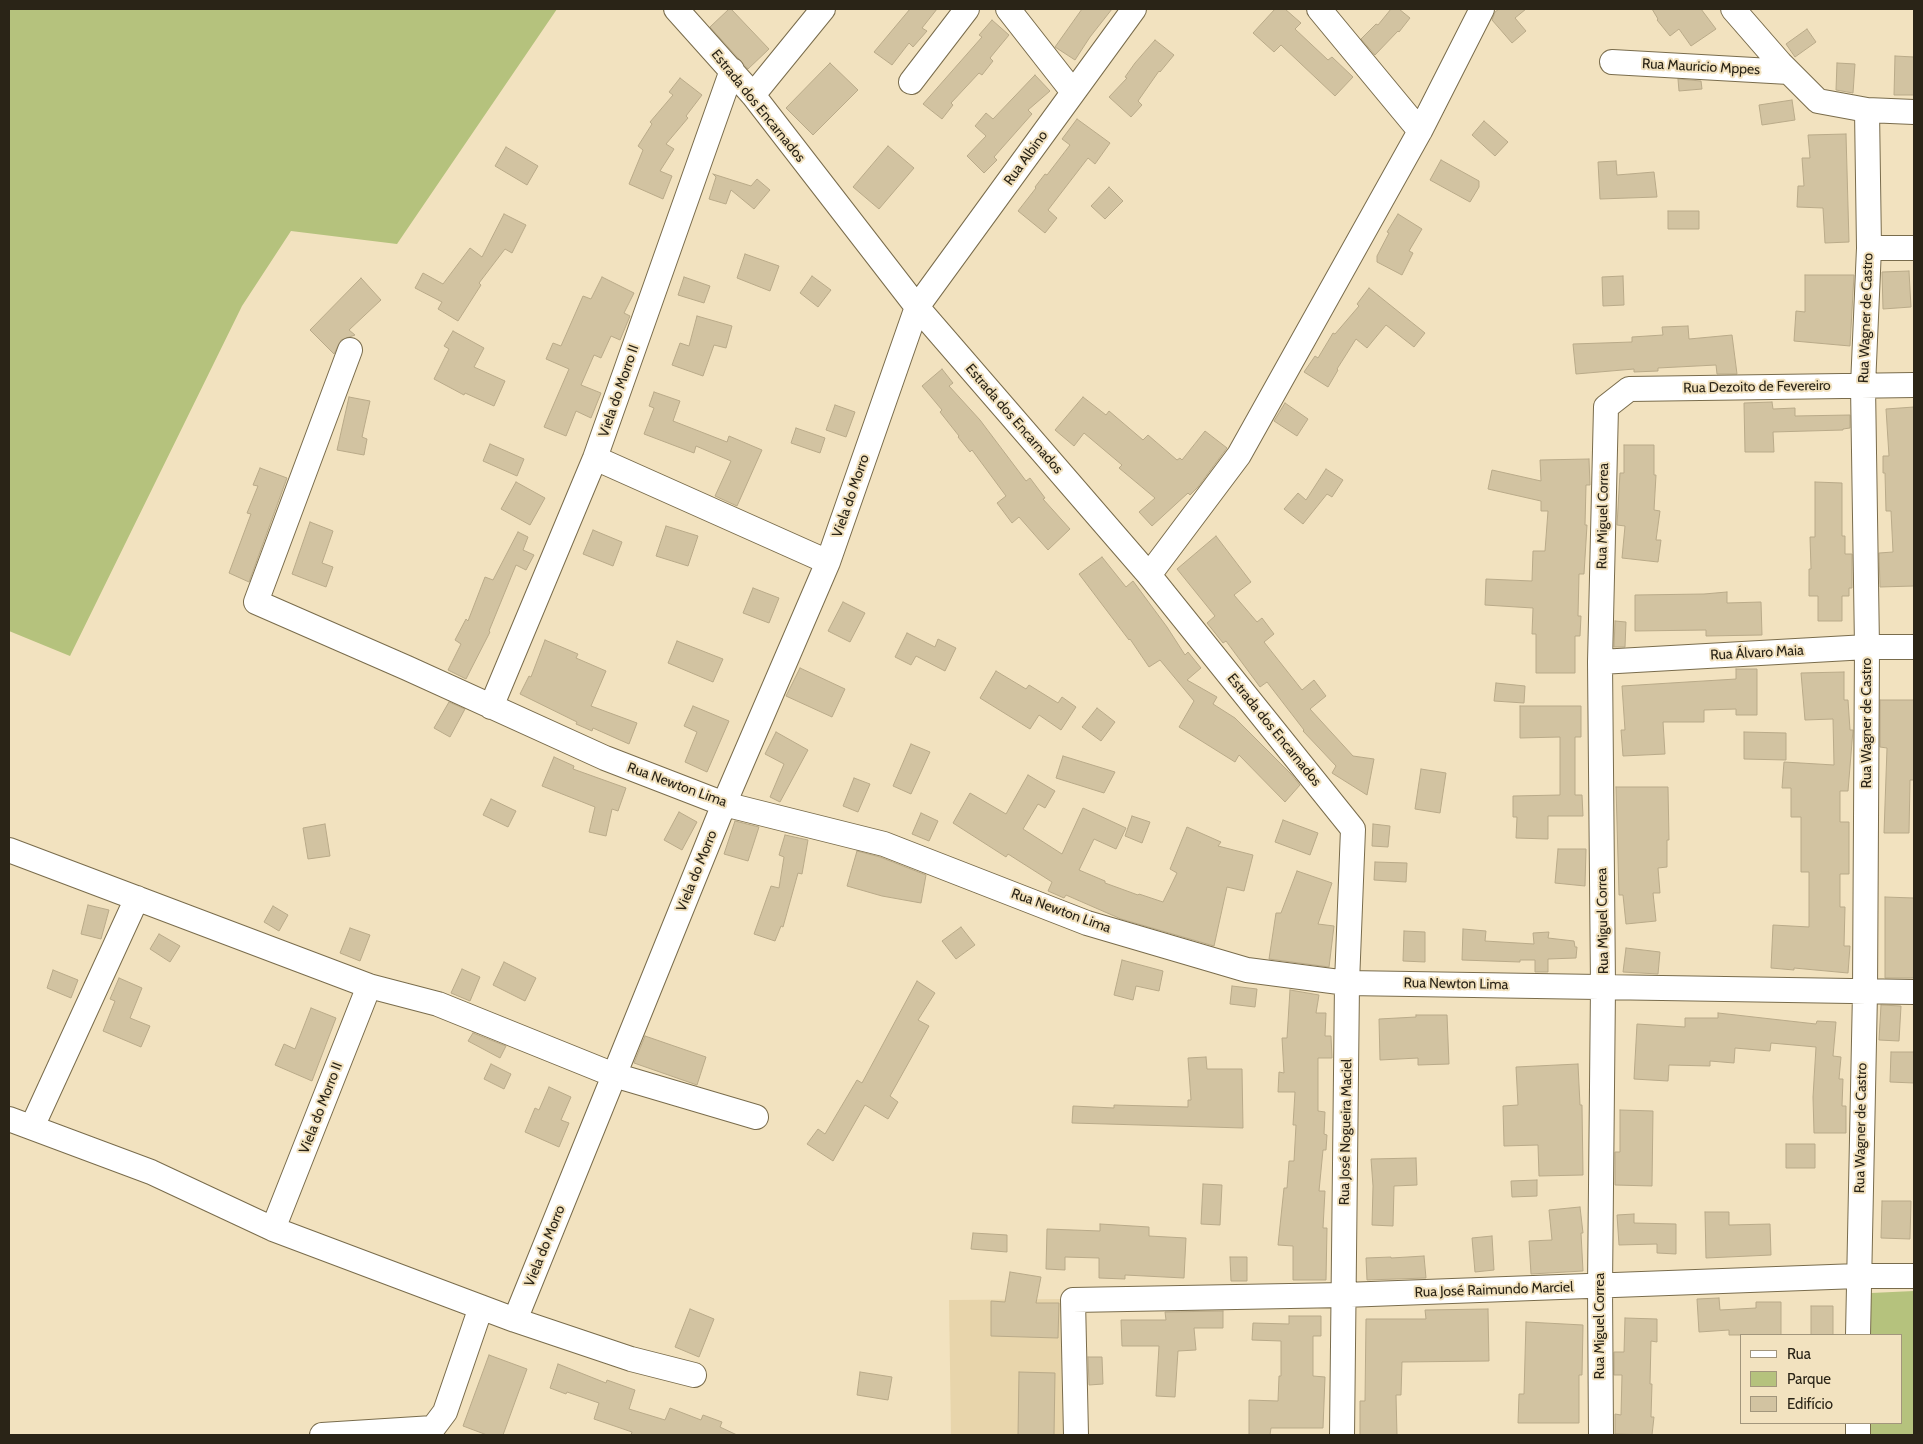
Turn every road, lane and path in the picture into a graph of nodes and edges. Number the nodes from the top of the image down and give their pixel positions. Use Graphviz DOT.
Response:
graph roads {
  1 [pos="676,9"];
  2 [pos="823,9"];
  3 [pos="967,9"];
  4 [pos="1008,9"];
  5 [pos="1134,9"];
  6 [pos="1319,9"];
  7 [pos="1482,9"];
  8 [pos="1732,9"];
  9 [pos="1612,62"];
  10 [pos="732,70"];
  11 [pos="1789,72"];
  12 [pos="911,82"];
  13 [pos="1073,92"];
  14 [pos="753,95"];
  15 [pos="1866,110"];
  16 [pos="1914,112"];
  17 [pos="1420,131"];
  18 [pos="1869,248"];
  19 [pos="1914,248"];
  20 [pos="917,307"];
  21 [pos="350,350"];
  22 [pos="1914,385"];
  23 [pos="1863,386"];
  24 [pos="1606,407"];
  25 [pos="595,458"];
  26 [pos="828,562"];
  27 [pos="1149,575"];
  28 [pos="1867,647"];
  29 [pos="1914,647"];
  30 [pos="1600,662"];
  31 [pos="491,707"];
  32 [pos="724,804"];
  33 [pos="1353,830"];
  34 [pos="9,850"];
  35 [pos="136,898"];
  36 [pos="1347,983"];
  37 [pos="368,986"];
  38 [pos="1604,986"];
  39 [pos="1865,992"];
  40 [pos="1914,992"];
  41 [pos="614,1075"];
  42 [pos="756,1117"];
  43 [pos="9,1119"];
  44 [pos="32,1127"];
  45 [pos="273,1229"];
  46 [pos="1858,1276"];
  47 [pos="1914,1276"];
  48 [pos="1600,1287"];
  49 [pos="1344,1295"];
  50 [pos="481,1308"];
  51 [pos="515,1320"];
  52 [pos="1858,1334"];
  53 [pos="694,1375"];
  54 [pos="322,1435"];
  55 [pos="1076,1435"];
  56 [pos="1342,1435"];
  57 [pos="1600,1435"];
  1 -- 10 [label="street, Estrada dos Encarnados"];
  2 -- 14 [label="street"];
  3 -- 12 [label="street"];
  4 -- 13 [label="street"];
  5 -- 13 [label="street, Rua Albino"];
  6 -- 17 [label="street"];
  7 -- 17 [label="street"];
  8 -- 11 [label="street"];
  9 -- 11 [label="street, Rua Mauricio Mppes"];
  10 -- 14 [label="street, Estrada dos Encarnados"];
  10 -- 25 [label="street, Viela do Morro II"];
  11 -- 15 [label="street"];
  13 -- 20 [label="street, Rua Albino"];
  14 -- 20 [label="street, Estrada dos Encarnados"];
  15 -- 16 [label="street"];
  15 -- 18 [label="street, Rua Wagner de Castro"];
  17 -- 27 [label="street"];
  18 -- 19 [label="street"];
  18 -- 23 [label="street, Rua Wagner de Castro"];
  20 -- 26 [label="street, Viela do Morro"];
  20 -- 27 [label="street, Estrada dos Encarnados"];
  21 -- 31 [label="street, Rua Newton Lima"];
  22 -- 23 [label="street, Rua Dezoito de Fevereiro"];
  23 -- 24 [label="street, Rua Dezoito de Fevereiro"];
  23 -- 28 [label="street, Rua Wagner de Castro"];
  24 -- 30 [label="street, Rua Miguel Correa"];
  25 -- 26 [label="street"];
  25 -- 31 [label="street, Viela do Morro II"];
  26 -- 32 [label="street, Viela do Morro"];
  27 -- 33 [label="street, Estrada dos Encarnados"];
  28 -- 29 [label="street, Rua Álvaro Maia"];
  28 -- 30 [label="street, Rua Álvaro Maia"];
  28 -- 39 [label="street, Rua Wagner de Castro"];
  30 -- 38 [label="street, Rua Miguel Correa"];
  31 -- 32 [label="street, Rua Newton Lima"];
  32 -- 36 [label="street, Rua Newton Lima"];
  32 -- 41 [label="street, Viela do Morro"];
  33 -- 36 [label="street, Rua José Nogueira Maciel"];
  34 -- 35 [label="street"];
  35 -- 37 [label="street"];
  35 -- 44 [label="street"];
  36 -- 38 [label="street, Rua Newton Lima"];
  36 -- 49 [label="street, Rua José Nogueira Maciel"];
  37 -- 41 [label="street"];
  37 -- 45 [label="street, Viela do Morro II"];
  38 -- 39 [label="street, Rua Newton Lima"];
  38 -- 48 [label="street, Rua Miguel Correa"];
  39 -- 40 [label="street, Rua Newton Lima"];
  39 -- 46 [label="street, Rua Wagner de Castro"];
  41 -- 42 [label="street"];
  41 -- 51 [label="street, Viela do Morro"];
  43 -- 44 [label="street"];
  44 -- 45 [label="street"];
  45 -- 50 [label="street"];
  46 -- 47 [label="street, Rua José Raimundo Marciel"];
  46 -- 48 [label="street, Rua José Raimundo Marciel"];
  46 -- 52 [label="street, Rua Wagner de Castro"];
  48 -- 49 [label="street, Rua José Raimundo Marciel"];
  48 -- 57 [label="street, Rua Miguel Correa"];
  49 -- 55 [label="street, Rua José Raimundo Marciel"];
  49 -- 56 [label="street, Rua José Nogueira Maciel"];
  50 -- 51 [label="street"];
  50 -- 54 [label="street"];
  51 -- 53 [label="street"];
}
